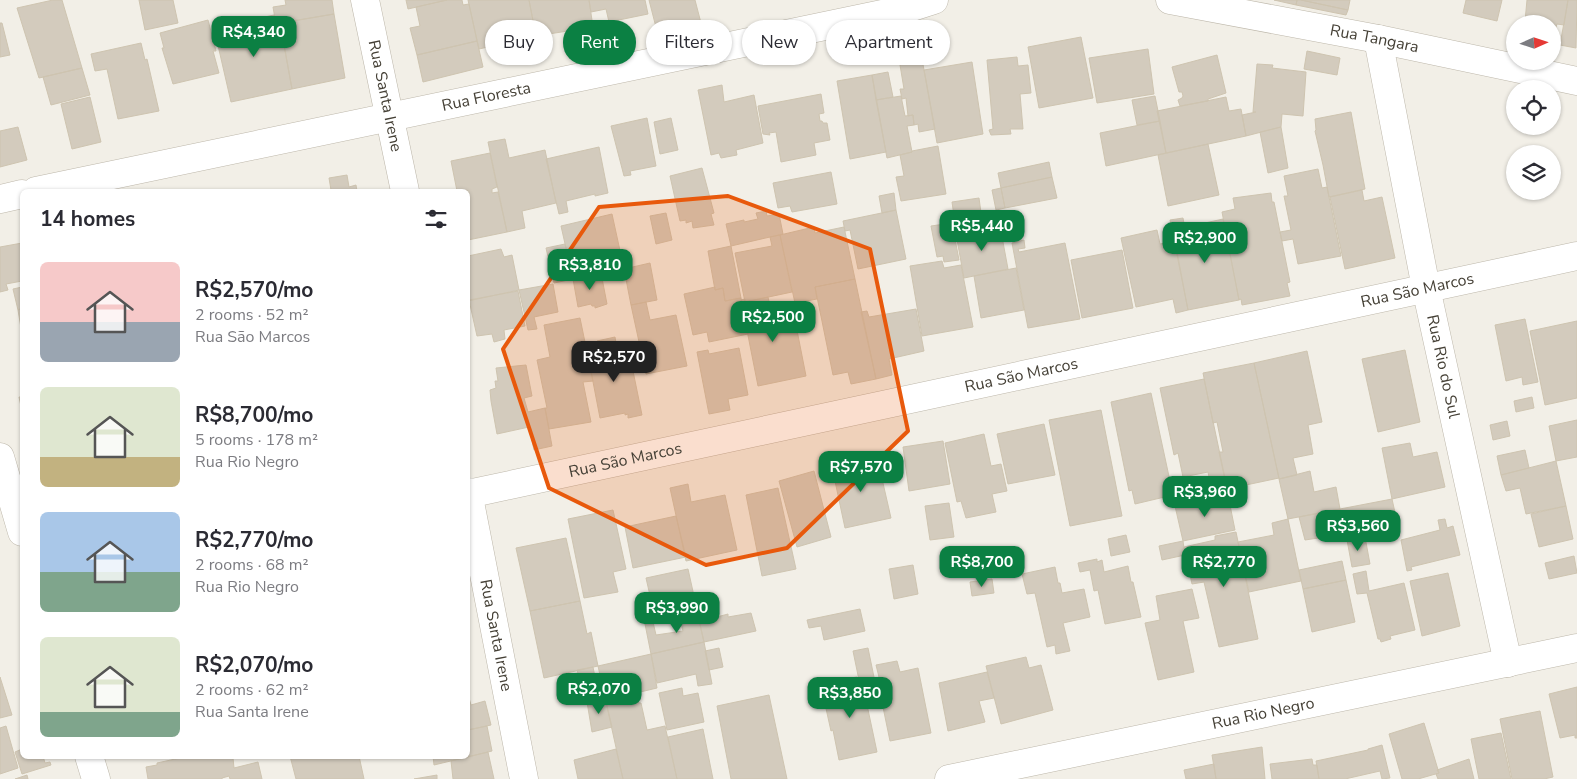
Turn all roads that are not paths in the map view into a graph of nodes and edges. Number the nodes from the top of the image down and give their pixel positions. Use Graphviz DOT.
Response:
graph roads {
  1 [pos="365,0"];
  2 [pos="934,0"];
  3 [pos="1170,0"];
  4 [pos="1378,39"];
  5 [pos="1577,81"];
  6 [pos="389,116"];
  7 [pos="45,189"];
  8 [pos="405,189"];
  9 [pos="20,194"];
  10 [pos="0,199"];
  11 [pos="1577,256"];
  12 [pos="1426,288"];
  13 [pos="0,458"];
  14 [pos="470,494"];
  15 [pos="470,504"];
  16 [pos="20,525"];
  17 [pos="1577,648"];
  18 [pos="1508,663"];
  19 [pos="90,759"];
  20 [pos="96,779"];
  21 [pos="524,779"];
  22 [pos="950,779"];
  1 -- 6 [label="street, Rua Santa Irene"];
  2 -- 6 [label="street, Rua Floresta"];
  3 -- 4 [label="street, Rua Tangara"];
  4 -- 5 [label="street, Rua Tangara"];
  4 -- 12 [label="street, Rua Rio do Sul"];
  6 -- 7 [label="street, Rua Floresta"];
  6 -- 8 [label="street, Rua Santa Irene"];
  9 -- 10 [label="street"];
  11 -- 12 [label="street, Rua São Marcos"];
  12 -- 14 [label="street, Rua São Marcos"];
  12 -- 18 [label="street, Rua Rio do Sul"];
  13 -- 16 [label="street"];
  15 -- 21 [label="street, Rua Santa Irene"];
  17 -- 18 [label="street, Rua Rio Negro"];
  18 -- 22 [label="street, Rua Rio Negro"];
  19 -- 20 [label="street"];
}
